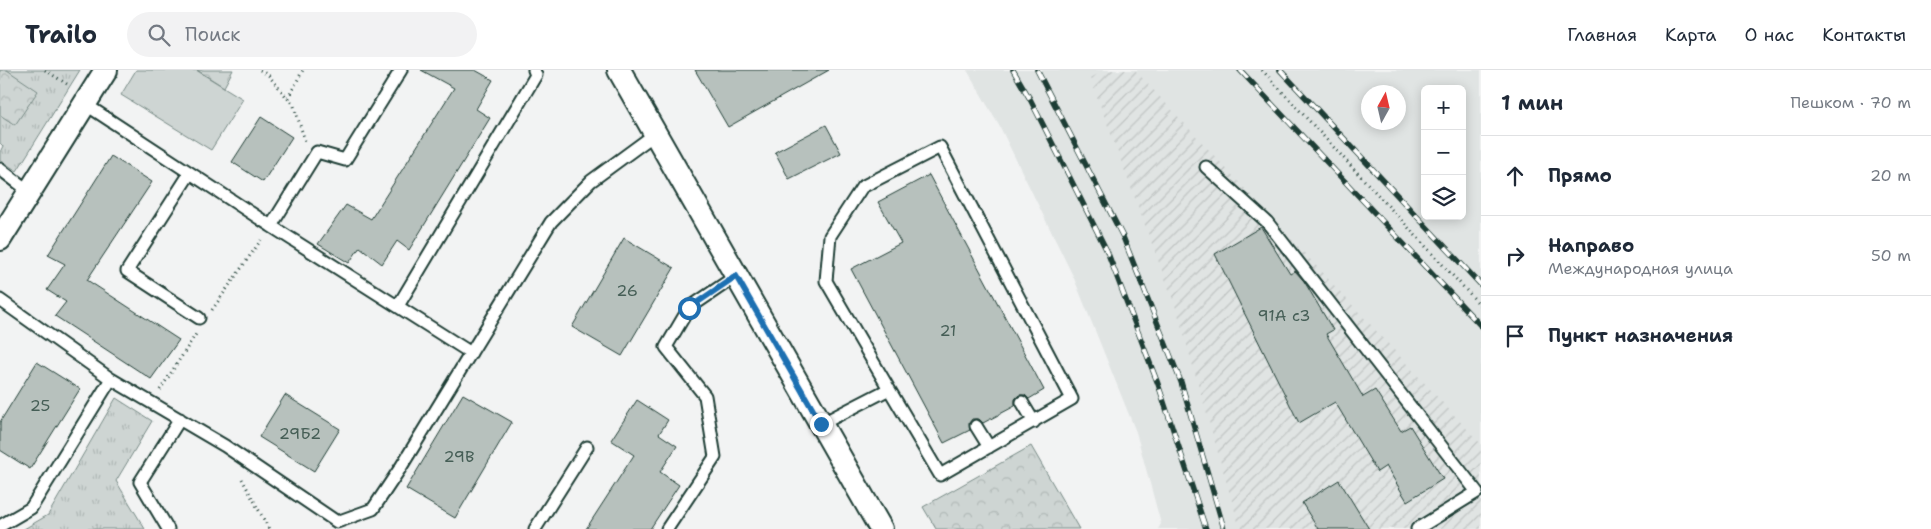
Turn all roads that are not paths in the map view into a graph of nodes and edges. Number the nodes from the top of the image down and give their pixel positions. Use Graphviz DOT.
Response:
graph roads {
  1 [pos="106,70"];
  2 [pos="401,70"];
  3 [pos="534,70"];
  4 [pos="619,70"];
  5 [pos="80,96"];
  6 [pos="655,134"];
  7 [pos="1206,167"];
  8 [pos="0,170"];
  9 [pos="190,173"];
  10 [pos="30,192"];
  11 [pos="271,226"];
  12 [pos="0,239"];
  13 [pos="736,276"];
  14 [pos="0,300"];
  15 [pos="398,306"];
  16 [pos="200,318"];
  17 [pos="471,353"];
  18 [pos="111,379"];
  19 [pos="889,389"];
  20 [pos="1022,402"];
  21 [pos="180,419"];
  22 [pos="1034,422"];
  23 [pos="821,424"];
  24 [pos="976,426"];
  25 [pos="587,447"];
  26 [pos="989,447"];
  27 [pos="337,522"];
  28 [pos="0,526"];
  29 [pos="168,529"];
  30 [pos="347,529"];
  31 [pos="535,529"];
  32 [pos="667,529"];
  33 [pos="881,529"];
  34 [pos="1417,529"];
  1 -- 5 [label="street"];
  2 -- 11 [label="lane"];
  3 -- 15 [label="lane"];
  4 -- 6 [label="street"];
  5 -- 9 [label="lane"];
  5 -- 10 [label="street"];
  6 -- 13 [label="street"];
  6 -- 17 [label="lane"];
  7 -- 34 [label="lane"];
  8 -- 10 [label="lane"];
  9 -- 11 [label="lane"];
  9 -- 16 [label="lane"];
  10 -- 12 [label="street"];
  11 -- 15 [label="lane"];
  13 -- 23 [label="street"];
  13 -- 32 [label="lane"];
  14 -- 18 [label="lane"];
  15 -- 17 [label="lane"];
  17 -- 27 [label="lane"];
  18 -- 21 [label="lane"];
  18 -- 28 [label="lane"];
  19 -- 22 [label="lane"];
  19 -- 23 [label="lane"];
  19 -- 26 [label="lane"];
  20 -- 22 [label="lane"];
  21 -- 27 [label="lane"];
  21 -- 29 [label="lane"];
  22 -- 26 [label="lane"];
  23 -- 33 [label="street"];
  24 -- 26 [label="lane"];
  25 -- 31 [label="lane"];
  27 -- 30 [label="lane"];
}
